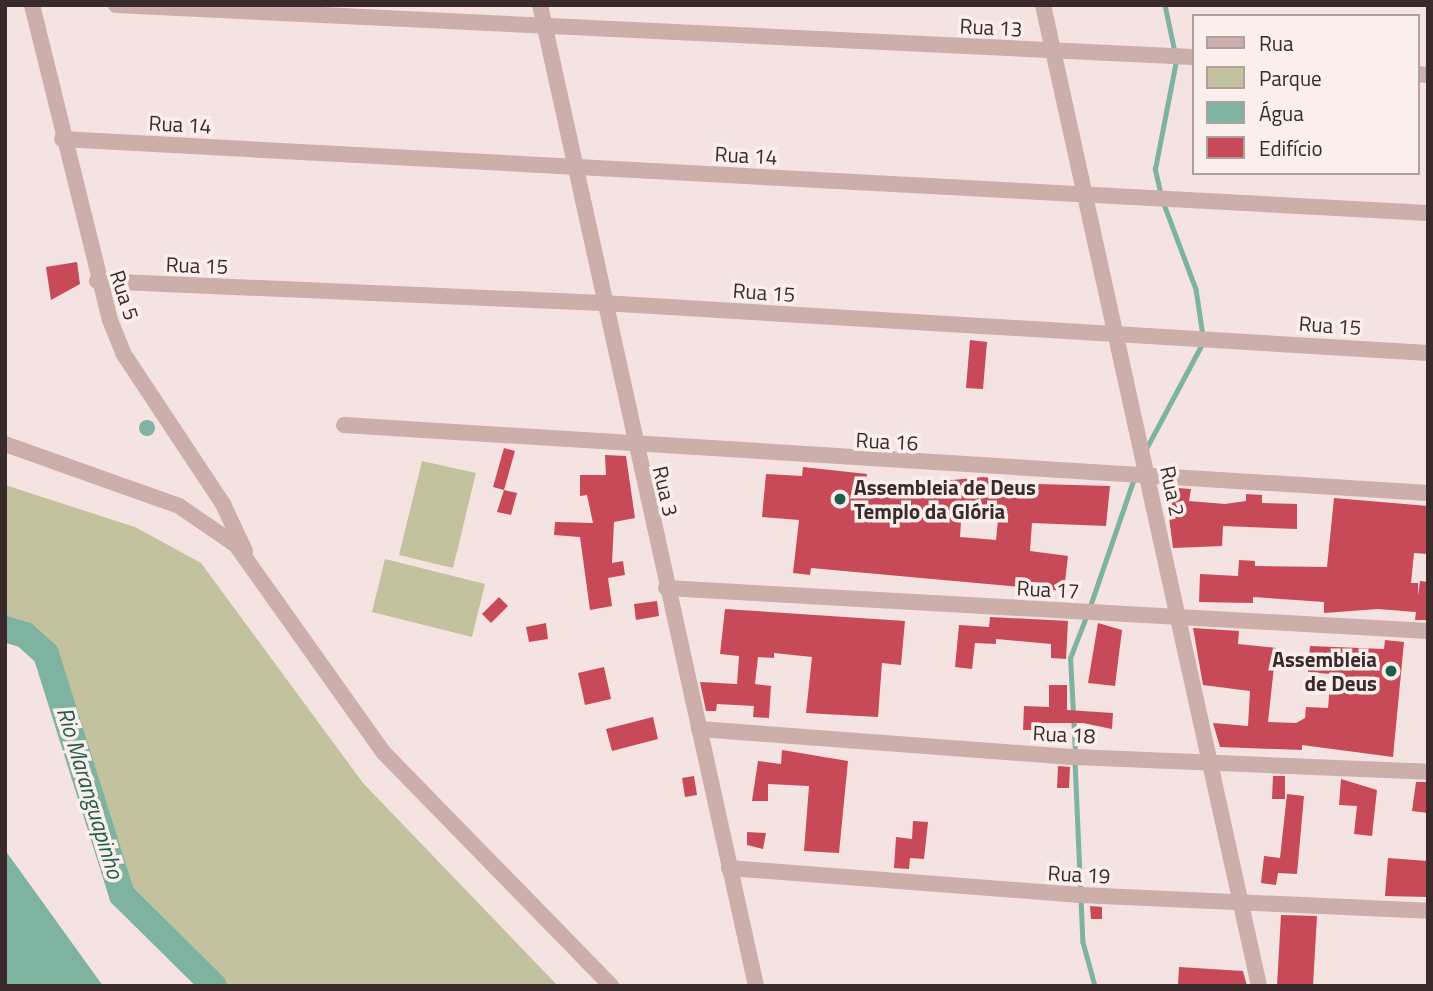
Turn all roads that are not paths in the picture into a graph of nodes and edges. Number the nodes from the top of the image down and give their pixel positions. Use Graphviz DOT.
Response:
graph roads {
  1 [pos="32,5"];
  2 [pos="116,5"];
  3 [pos="540,5"];
  4 [pos="1043,5"];
  5 [pos="544,24"];
  6 [pos="1052,51"];
  7 [pos="1192,57"];
  8 [pos="62,139"];
  9 [pos="574,167"];
  10 [pos="1087,194"];
  11 [pos="1428,213"];
  12 [pos="97,281"];
  13 [pos="603,303"];
  14 [pos="1116,336"];
  15 [pos="1428,352"];
  16 [pos="344,425"];
  17 [pos="5,444"];
  18 [pos="635,448"];
  19 [pos="1148,477"];
  20 [pos="1428,494"];
  21 [pos="252,566"];
  22 [pos="666,588"];
  23 [pos="1179,617"];
  24 [pos="1428,631"];
  25 [pos="699,729"];
  26 [pos="1213,759"];
  27 [pos="1428,772"];
  28 [pos="729,868"];
  29 [pos="1241,902"];
  30 [pos="1428,911"];
  31 [pos="611,986"];
  32 [pos="756,986"];
  33 [pos="1259,986"];
  1 -- 8 [label="street, Rua 5"];
  2 -- 5 [label="street, Rua 13"];
  3 -- 5 [label="street, Rua 3"];
  4 -- 6 [label="street, Rua 2"];
  5 -- 6 [label="street, Rua 13"];
  5 -- 9 [label="street, Rua 3"];
  6 -- 7 [label="street, Rua 13"];
  6 -- 10 [label="street, Rua 2"];
  8 -- 9 [label="street, Rua 14"];
  8 -- 12 [label="street, Rua 5"];
  9 -- 10 [label="street, Rua 14"];
  9 -- 13 [label="street, Rua 3"];
  10 -- 11 [label="street, Rua 14"];
  10 -- 14 [label="street, Rua 2"];
  12 -- 13 [label="street, Rua 15"];
  12 -- 21 [label="street, Rua 5"];
  13 -- 14 [label="street, Rua 15"];
  13 -- 18 [label="street, Rua 3"];
  14 -- 15 [label="street, Rua 15"];
  14 -- 19 [label="street, Rua 2"];
  16 -- 18 [label="street, Rua 16"];
  17 -- 21 [label="street"];
  18 -- 19 [label="street, Rua 16"];
  18 -- 22 [label="street, Rua 3"];
  19 -- 20 [label="street, Rua 16"];
  19 -- 23 [label="street, Rua 2"];
  21 -- 31 [label="street"];
  22 -- 23 [label="street, Rua 17"];
  22 -- 25 [label="street, Rua 3"];
  23 -- 24 [label="street, Rua 17"];
  23 -- 26 [label="street, Rua 2"];
  25 -- 26 [label="street, Rua 18"];
  25 -- 28 [label="street, Rua 3"];
  26 -- 27 [label="street, Rua 18"];
  26 -- 29 [label="street, Rua 2"];
  28 -- 29 [label="street, Rua 19"];
  28 -- 32 [label="street, Rua 3"];
  29 -- 30 [label="street, Rua 19"];
  29 -- 33 [label="street, Rua 2"];
}
